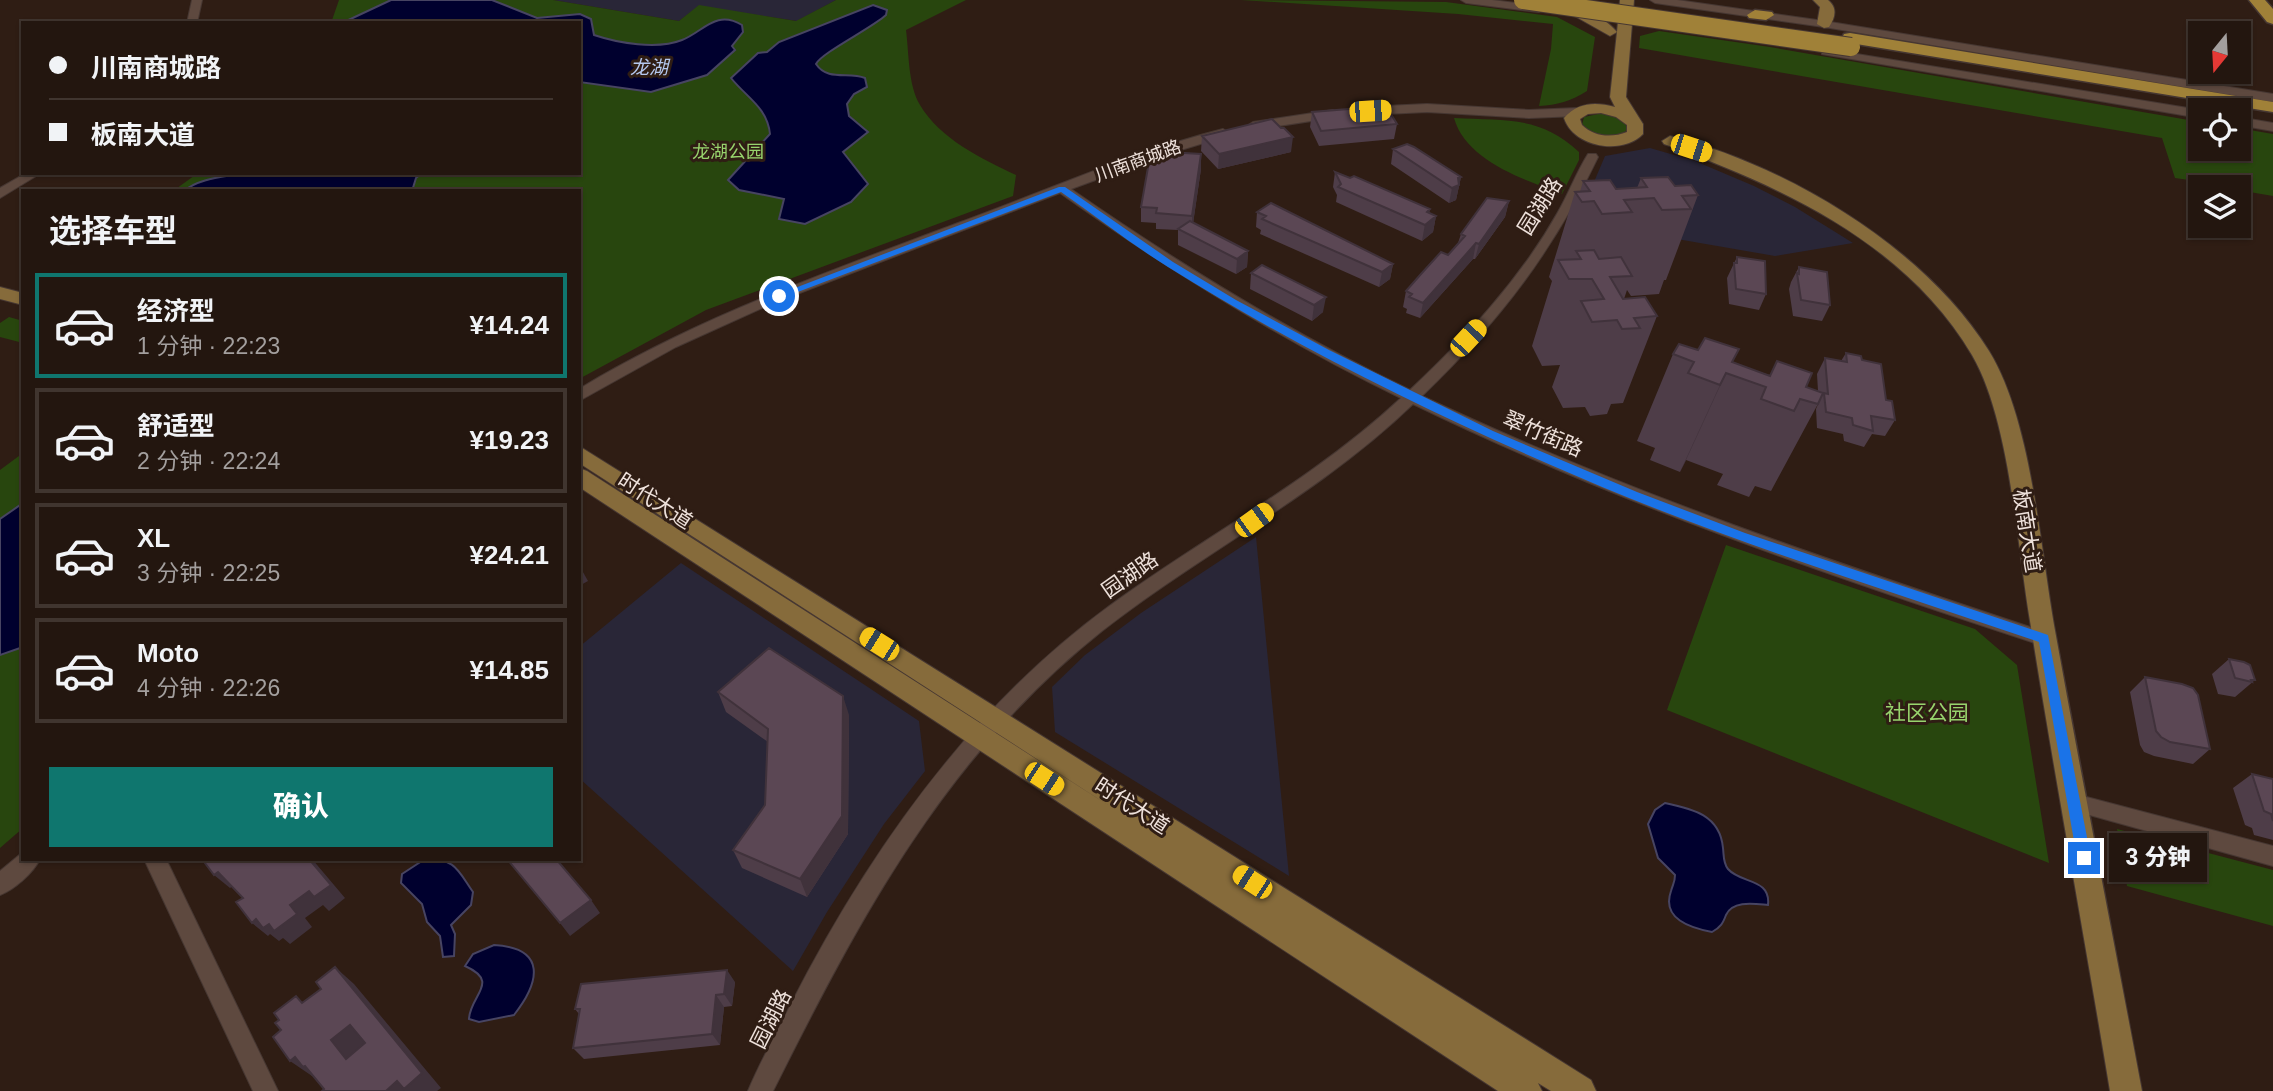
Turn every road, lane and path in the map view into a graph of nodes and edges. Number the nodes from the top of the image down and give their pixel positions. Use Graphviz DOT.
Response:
graph roads {
  1 [pos="197,0"];
  2 [pos="1467,0"];
  3 [pos="1480,0"];
  4 [pos="1523,0"];
  5 [pos="1613,0"];
  6 [pos="1627,0"];
  7 [pos="1655,0"];
  8 [pos="1820,0"];
  9 [pos="1583,7"];
  10 [pos="1760,15"];
  11 [pos="192,21"];
  12 [pos="1824,24"];
  13 [pos="1668,26"];
  14 [pos="1617,27"];
  15 [pos="1761,41"];
  16 [pos="1850,43"];
  17 [pos="2065,65"];
  18 [pos="2162,89"];
  19 [pos="2273,98"];
  20 [pos="2188,107"];
  21 [pos="2273,107"];
  22 [pos="2188,109"];
  23 [pos="2251,115"];
  24 [pos="2273,118"];
  25 [pos="1632,120"];
  26 [pos="1582,121"];
  27 [pos="2251,123"];
  28 [pos="2273,127"];
  29 [pos="1620,140"];
  30 [pos="1659,140"];
  31 [pos="1592,157"];
  32 [pos="32,175"];
  33 [pos="1062,189"];
  34 [pos="0,194"];
  35 [pos="0,278"];
  36 [pos="21,283"];
  37 [pos="0,293"];
  38 [pos="21,298"];
  39 [pos="581,395"];
  40 [pos="1413,397"];
  41 [pos="581,454"];
  42 [pos="581,477"];
  43 [pos="2044,639"];
  44 [pos="986,727"];
  45 [pos="2075,803"];
  46 [pos="2273,856"];
  47 [pos="27,861"];
  48 [pos="156,861"];
  49 [pos="0,885"];
  50 [pos="266,1091"];
  51 [pos="760,1091"];
  52 [pos="1525,1091"];
  53 [pos="1580,1091"];
  54 [pos="2126,1091"];
  1 -- 11 [label="street"];
  2 -- 3 [label="street"];
  2 -- 9 [label="street"];
  4 -- 16 [label="highway, bridge"];
  5 -- 14 [label="main road"];
  6 -- 14 [label="main road"];
  7 -- 10 [label="street"];
  8 -- 12 [label="main road"];
  9 -- 14 [label="main road"];
  9 -- 16 [label="highway"];
  10 -- 12 [label="street"];
  10 -- 15 [label="street"];
  12 -- 17 [label="street"];
  13 -- 14 [label="main road"];
  13 -- 15 [label="street"];
  14 -- 25 [label="main road"];
  14 -- 26 [label="main road"];
  15 -- 22 [label="street"];
  16 -- 18 [label="highway"];
  16 -- 20 [label="highway"];
  17 -- 18 [label="street"];
  17 -- 19 [label="street"];
  18 -- 21 [label="highway"];
  23 -- 24 [label="highway"];
  25 -- 26 [label="main road"];
  25 -- 29 [label="main road"];
  25 -- 30 [label="main road"];
  26 -- 29 [label="main road"];
  26 -- 31 [label="street"];
  26 -- 33 [label="street, 川南商城路"];
  27 -- 28 [label="street"];
  29 -- 30 [label="main road"];
  29 -- 31 [label="street"];
  30 -- 43 [label="main road, 板南大道"];
  31 -- 40 [label="street, 园湖路"];
  32 -- 34 [label="street"];
  33 -- 39 [label="street, 川南商城路"];
  33 -- 40 [label="street, 翠竹街路"];
  35 -- 36 [label="main road"];
  37 -- 38 [label="main road"];
  40 -- 43 [label="street, 翠竹街路"];
  40 -- 44 [label="street, 园湖路"];
  41 -- 44 [label="main road, 时代大道"];
  42 -- 44 [label="main road, 时代大道"];
  43 -- 45 [label="main road, 板南大道"];
  44 -- 51 [label="street, 园湖路"];
  44 -- 52 [label="main road, 时代大道"];
  44 -- 53 [label="main road, 时代大道"];
  45 -- 46 [label="street"];
  45 -- 54 [label="main road, 板南大道"];
  47 -- 49 [label="street"];
  48 -- 50 [label="street"];
}
